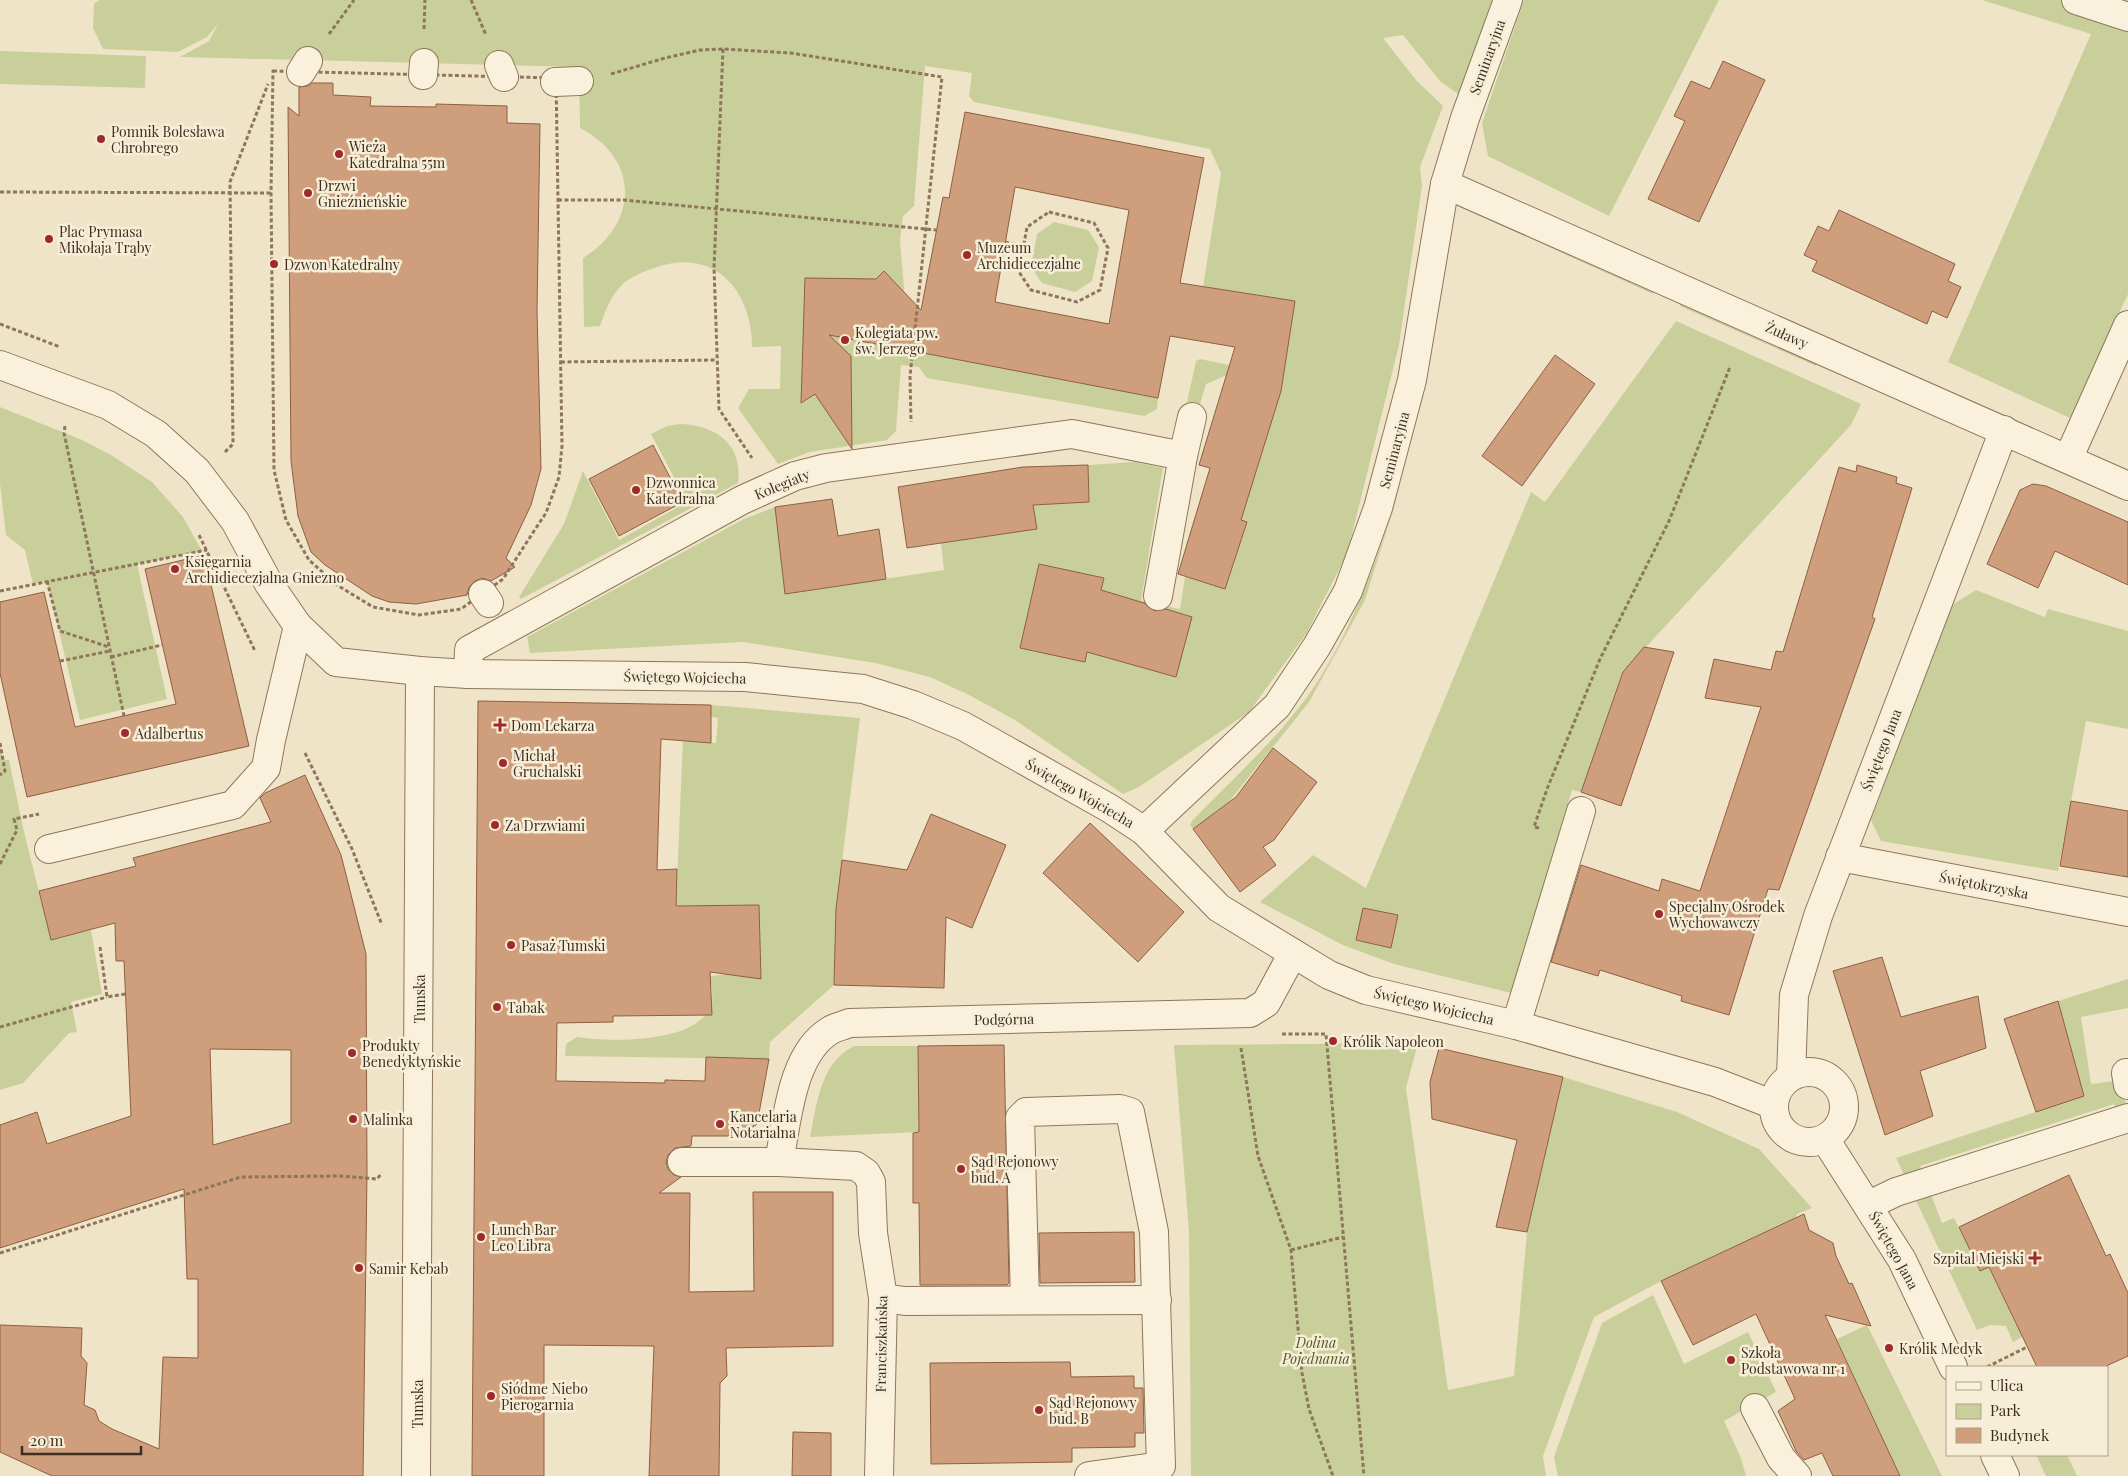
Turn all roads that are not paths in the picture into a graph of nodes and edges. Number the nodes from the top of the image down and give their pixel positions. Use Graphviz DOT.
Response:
graph roads {
  1 [pos="1508,0"];
  2 [pos="2076,0"];
  3 [pos="2128,17"];
  4 [pos="1445,184"];
  5 [pos="2128,325"];
  6 [pos="0,365"];
  7 [pos="1192,417"];
  8 [pos="2004,430"];
  9 [pos="1183,456"];
  10 [pos="2068,459"];
  11 [pos="2128,486"];
  12 [pos="1158,596"];
  13 [pos="298,626"];
  14 [pos="420,671"];
  15 [pos="468,674"];
  16 [pos="1581,812"];
  17 [pos="1144,832"];
  18 [pos="49,849"];
  19 [pos="1840,858"];
  20 [pos="2128,912"];
  21 [pos="1293,953"];
  22 [pos="1516,1024"];
  23 [pos="2128,1073"];
  24 [pos="1791,1076"];
  25 [pos="2128,1085"];
  26 [pos="1774,1105"];
  27 [pos="2128,1118"];
  28 [pos="1825,1139"];
  29 [pos="682,1162"];
  30 [pos="779,1162"];
  31 [pos="1869,1205"];
  32 [pos="883,1298"];
  33 [pos="1025,1300"];
  34 [pos="1157,1300"];
  35 [pos="1953,1366"];
  36 [pos="1755,1408"];
  37 [pos="1995,1456"];
  38 [pos="1784,1473"];
  39 [pos="416,1476"];
  40 [pos="879,1476"];
  41 [pos="1089,1476"];
  42 [pos="2005,1476"];
  1 -- 4 [label="street, Seminaryjna"];
  2 -- 3 [label="street"];
  4 -- 8 [label="street, Żuławy"];
  4 -- 17 [label="street, Seminaryjna"];
  5 -- 10 [label="street"];
  6 -- 13 [label="street, Świętego Wojciecha"];
  7 -- 9 [label="street"];
  8 -- 10 [label="street, Żuławy"];
  8 -- 19 [label="street, Świętego Jana"];
  9 -- 12 [label="street"];
  9 -- 15 [label="street, Kolegiaty"];
  10 -- 11 [label="street, Żuławy"];
  13 -- 14 [label="street, Świętego Wojciecha"];
  13 -- 18 [label="street"];
  14 -- 15 [label="street, Świętego Wojciecha"];
  14 -- 39 [label="street, Tumska"];
  15 -- 17 [label="street, Świętego Wojciecha"];
  16 -- 22 [label="street"];
  17 -- 21 [label="street, Świętego Wojciecha"];
  19 -- 20 [label="street, Świętokrzyska"];
  19 -- 24 [label="street, Świętego Jana"];
  21 -- 22 [label="street, Świętego Wojciecha"];
  21 -- 30 [label="street, Podgórna"];
  22 -- 26 [label="street, Świętego Wojciecha"];
  23 -- 25 [label="street"];
  24 -- 26 [label="street"];
  24 -- 28 [label="street"];
  26 -- 28 [label="street"];
  27 -- 31 [label="street"];
  28 -- 31 [label="street, Świętego Jana"];
  29 -- 30 [label="street"];
  30 -- 32 [label="street, Franciszkańska"];
  31 -- 35 [label="street, Świętego Jana"];
  32 -- 33 [label="street"];
  32 -- 40 [label="street, Franciszkańska"];
  33 -- 34 [label="street"];
  33 -- 34 [label="street"];
  34 -- 41 [label="street"];
  36 -- 38 [label="street"];
  37 -- 42 [label="street"];
}
